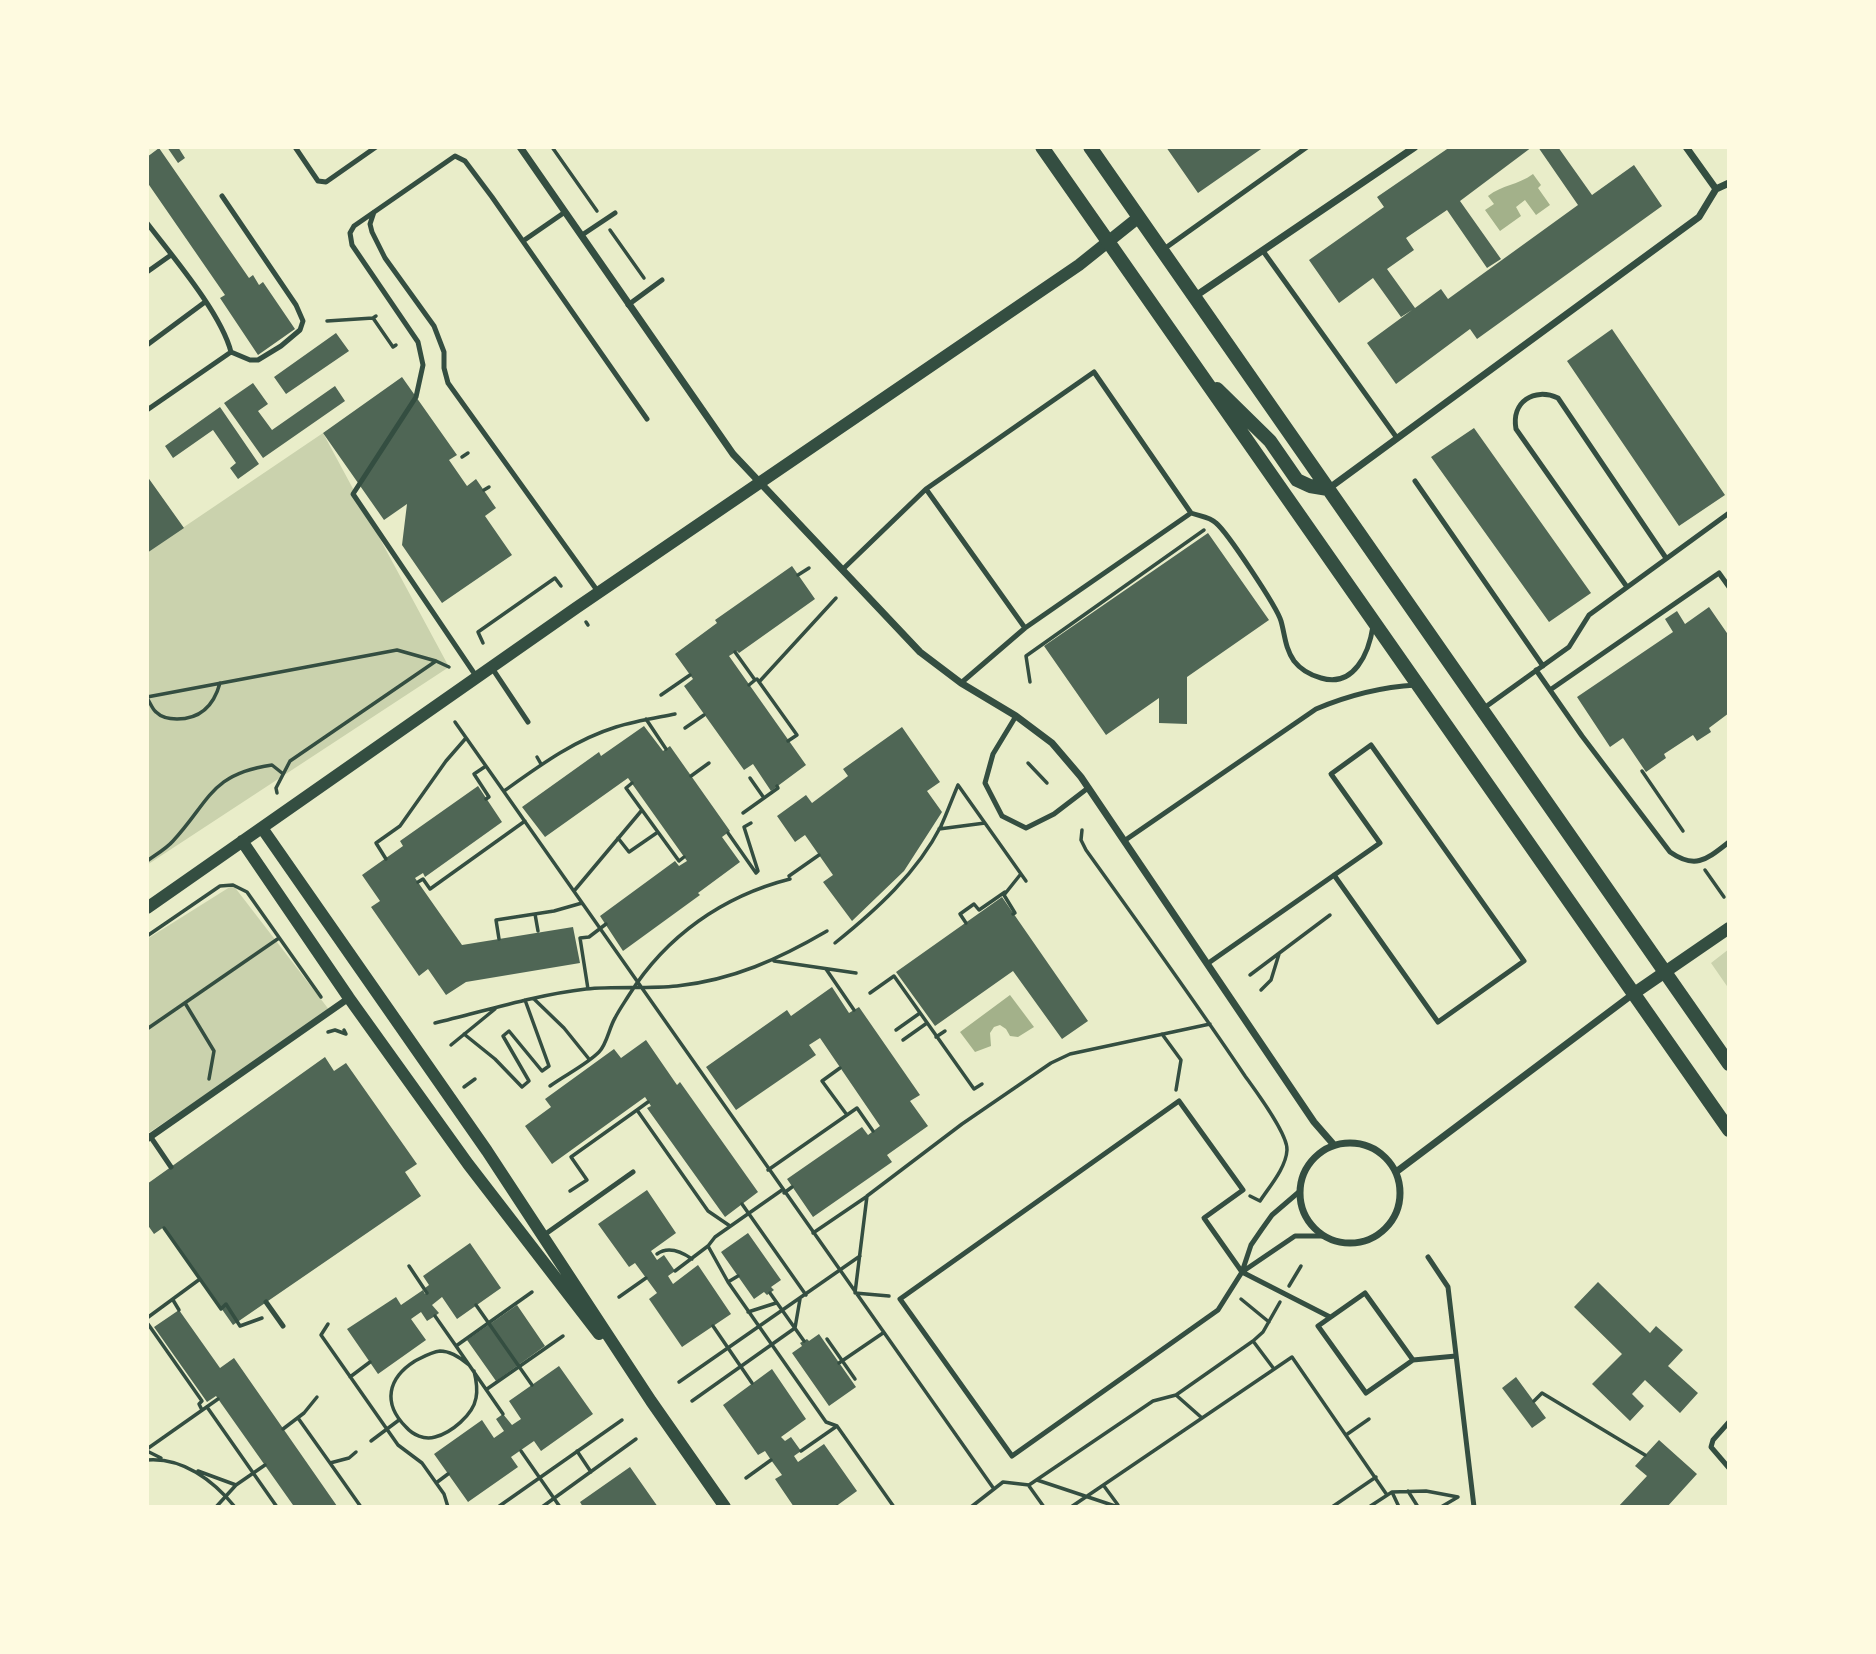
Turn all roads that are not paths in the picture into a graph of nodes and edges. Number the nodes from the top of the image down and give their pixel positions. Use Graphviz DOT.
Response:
graph roads {
  1 [pos="295,147"];
  2 [pos="376,147"];
  3 [pos="520,147"];
  4 [pos="1042,147"];
  5 [pos="1090,147"];
  6 [pos="1307,147"];
  7 [pos="1415,147"];
  8 [pos="1686,147"];
  9 [pos="1729,183"];
  10 [pos="1716,189"];
  11 [pos="222,196"];
  12 [pos="375,212"];
  13 [pos="565,212"];
  14 [pos="615,213"];
  15 [pos="1139,217"];
  16 [pos="147,223"];
  17 [pos="582,236"];
  18 [pos="523,241"];
  19 [pos="1107,242"];
  20 [pos="1161,251"];
  21 [pos="1263,251"];
  22 [pos="171,255"];
  23 [pos="147,272"];
  24 [pos="662,281"];
  25 [pos="1194,298"];
  26 [pos="205,302"];
  27 [pos="628,305"];
  28 [pos="147,345"];
  29 [pos="231,352"];
  30 [pos="1200,375"];
  31 [pos="147,410"];
  32 [pos="647,419"];
  33 [pos="1396,439"];
  34 [pos="761,481"];
  35 [pos="1415,481"];
  36 [pos="926,489"];
  37 [pos="1328,489"];
  38 [pos="1191,513"];
  39 [pos="1729,513"];
  40 [pos="1666,558"];
  41 [pos="842,570"];
  42 [pos="1627,587"];
  43 [pos="1729,587"];
  44 [pos="599,593"];
  45 [pos="1373,624"];
  46 [pos="1025,628"];
  47 [pos="1543,666"];
  48 [pos="492,668"];
  49 [pos="1536,670"];
  50 [pos="477,678"];
  51 [pos="961,683"];
  52 [pos="1416,685"];
  53 [pos="1550,690"];
  54 [pos="1481,710"];
  55 [pos="1016,716"];
  56 [pos="528,722"];
  57 [pos="1088,788"];
  58 [pos="261,828"];
  59 [pos="242,841"];
  60 [pos="1124,841"];
  61 [pos="1729,842"];
  62 [pos="1334,875"];
  63 [pos="147,908"];
  64 [pos="1729,928"];
  65 [pos="1207,964"];
  66 [pos="1665,972"];
  67 [pos="1633,994"];
  68 [pos="349,998"];
  69 [pos="1729,1064"];
  70 [pos="1729,1130"];
  71 [pos="149,1137"];
  72 [pos="1334,1145"];
  73 [pos="171,1167"];
  74 [pos="634,1172"];
  75 [pos="1396,1172"];
  76 [pos="1300,1191"];
  77 [pos="544,1235"];
  78 [pos="1324,1236"];
  79 [pos="1428,1257"];
  80 [pos="1242,1272"];
  81 [pos="266,1302"];
  82 [pos="1331,1317"];
  83 [pos="283,1326"];
  84 [pos="1456,1356"];
  85 [pos="1412,1360"];
  86 [pos="651,1401"];
  87 [pos="1729,1422"];
  88 [pos="1729,1468"];
  89 [pos="725,1507"];
  90 [pos="1474,1507"];
  1 -- 2 [label="lane"];
  3 -- 13 [label="street"];
  4 -- 19 [label="main road"];
  5 -- 15 [label="main road"];
  6 -- 20 [label="lane"];
  7 -- 21 [label="street"];
  8 -- 10 [label="street"];
  9 -- 10 [label="street"];
  10 -- 33 [label="street"];
  11 -- 29 [label="lane"];
  12 -- 18 [label="lane"];
  12 -- 44 [label="lane"];
  12 -- 50 [label="lane"];
  13 -- 17 [label="street"];
  13 -- 18 [label="lane"];
  14 -- 17 [label="lane"];
  15 -- 19 [label="street"];
  15 -- 20 [label="main road"];
  16 -- 22 [label="lane"];
  17 -- 27 [label="street"];
  18 -- 32 [label="lane"];
  19 -- 30 [label="main road"];
  19 -- 34 [label="street"];
  20 -- 25 [label="main road"];
  21 -- 25 [label="street"];
  21 -- 33 [label="lane"];
  22 -- 23 [label="lane"];
  22 -- 26 [label="lane"];
  24 -- 27 [label="lane"];
  25 -- 37 [label="main road"];
  26 -- 28 [label="lane"];
  26 -- 29 [label="lane"];
  27 -- 34 [label="street"];
  29 -- 31 [label="lane"];
  30 -- 37 [label="main road"];
  30 -- 45 [label="main road"];
  33 -- 37 [label="street"];
  34 -- 41 [label="street"];
  34 -- 44 [label="street"];
  35 -- 47 [label="lane"];
  36 -- 38 [label="lane"];
  36 -- 41 [label="lane"];
  36 -- 46 [label="lane"];
  37 -- 54 [label="main road"];
  38 -- 45 [label="lane"];
  38 -- 46 [label="lane"];
  39 -- 40 [label="lane"];
  40 -- 42 [label="lane"];
  40 -- 42 [label="lane"];
  41 -- 51 [label="street"];
  42 -- 47 [label="lane"];
  43 -- 53 [label="lane"];
  44 -- 48 [label="street"];
  45 -- 52 [label="main road"];
  46 -- 51 [label="lane"];
  47 -- 49 [label="lane"];
  48 -- 50 [label="street"];
  48 -- 56 [label="lane"];
  49 -- 53 [label="lane"];
  49 -- 54 [label="lane"];
  50 -- 58 [label="street"];
  51 -- 55 [label="street"];
  52 -- 60 [label="lane"];
  52 -- 67 [label="main road"];
  53 -- 61 [label="lane"];
  54 -- 66 [label="main road"];
  55 -- 57 [label="street"];
  55 -- 57 [label="lane"];
  57 -- 60 [label="street"];
  58 -- 59 [label="street"];
  58 -- 77 [label="street"];
  59 -- 63 [label="street"];
  59 -- 68 [label="street"];
  60 -- 65 [label="street"];
  62 -- 62 [label="lane"];
  62 -- 65 [label="lane"];
  64 -- 66 [label="street"];
  65 -- 72 [label="street"];
  66 -- 67 [label="street"];
  66 -- 69 [label="main road"];
  67 -- 70 [label="main road"];
  67 -- 75 [label="street"];
  68 -- 71 [label="street"];
  68 -- 86 [label="street"];
  71 -- 73 [label="lane"];
  72 -- 75 [label="street"];
  72 -- 76 [label="street"];
  74 -- 77 [label="lane"];
  75 -- 78 [label="street"];
  76 -- 78 [label="street"];
  76 -- 80 [label="lane"];
  77 -- 86 [label="street"];
  78 -- 80 [label="lane"];
  79 -- 84 [label="lane"];
  80 -- 80 [label="lane"];
  80 -- 82 [label="lane"];
  81 -- 83 [label="lane"];
  82 -- 85 [label="lane"];
  82 -- 85 [label="lane"];
  84 -- 85 [label="lane"];
  84 -- 90 [label="lane"];
  86 -- 89 [label="street"];
  87 -- 88 [label="lane"];
}
